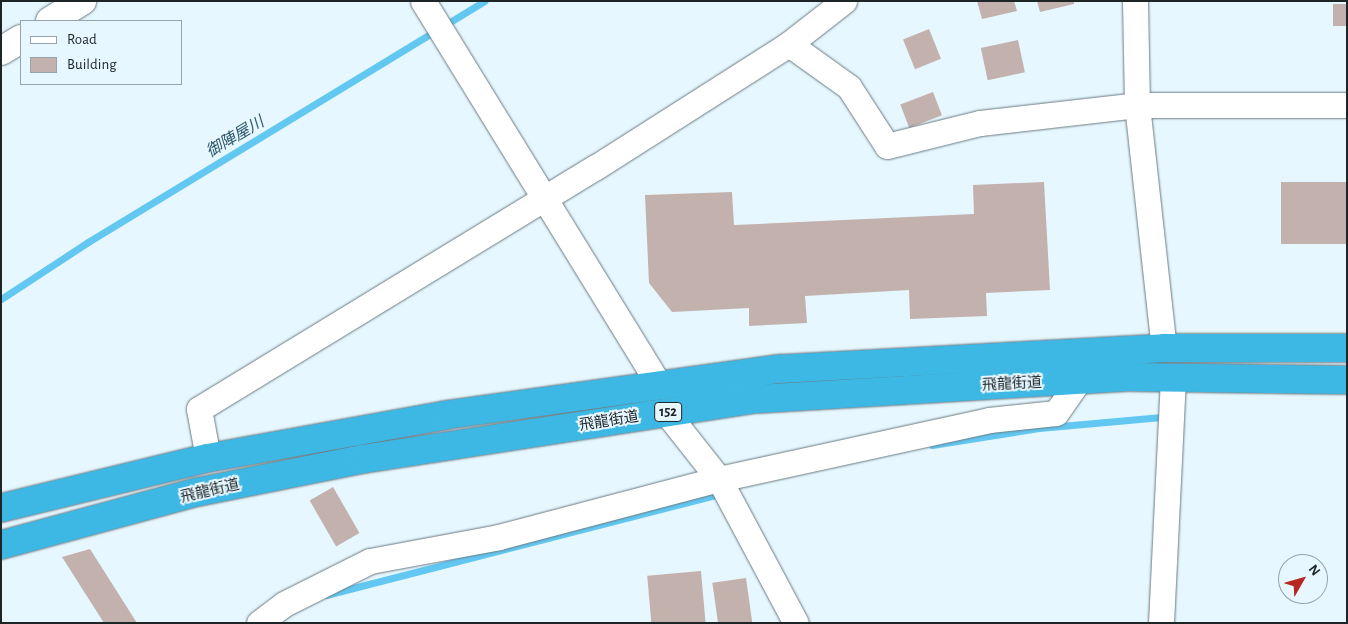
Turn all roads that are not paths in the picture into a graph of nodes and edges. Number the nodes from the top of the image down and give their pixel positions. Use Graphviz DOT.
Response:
graph roads {
  1 [pos="82,1"];
  2 [pos="844,1"];
  3 [pos="1135,1"];
  4 [pos="433,16"];
  5 [pos="52,20"];
  6 [pos="20,40"];
  7 [pos="789,44"];
  8 [pos="1,51"];
  9 [pos="1137,105"];
  10 [pos="1347,105"];
  11 [pos="544,198"];
  12 [pos="1164,348"];
  13 [pos="1347,348"];
  14 [pos="1173,378"];
  15 [pos="1079,380"];
  16 [pos="1347,380"];
  17 [pos="659,385"];
  18 [pos="666,412"];
  19 [pos="208,458"];
  20 [pos="720,479"];
  21 [pos="1,508"];
  22 [pos="1,545"];
  23 [pos="259,623"];
  24 [pos="796,623"];
  25 [pos="1161,623"];
  1 -- 5 [label="street"];
  2 -- 7 [label="street"];
  3 -- 9 [label="street"];
  4 -- 11 [label="street"];
  6 -- 8 [label="street"];
  7 -- 9 [label="street"];
  7 -- 11 [label="street"];
  9 -- 10 [label="street"];
  9 -- 12 [label="street"];
  11 -- 17 [label="street"];
  11 -- 19 [label="street"];
  12 -- 13 [label="highway, 飛龍街道 / 152"];
  12 -- 17 [label="highway, 飛龍街道 / 152"];
  14 -- 15 [label="highway, 飛龍街道 / 152"];
  14 -- 16 [label="highway, 飛龍街道 / 152"];
  14 -- 25 [label="street"];
  15 -- 18 [label="highway, 飛龍街道 / 152"];
  15 -- 20 [label="street"];
  17 -- 19 [label="highway, 飛龍街道 / 152"];
  18 -- 20 [label="street"];
  18 -- 22 [label="highway, 飛龍街道 / 152"];
  19 -- 21 [label="highway, 飛龍街道 / 152"];
  20 -- 23 [label="street"];
  20 -- 24 [label="street"];
}
